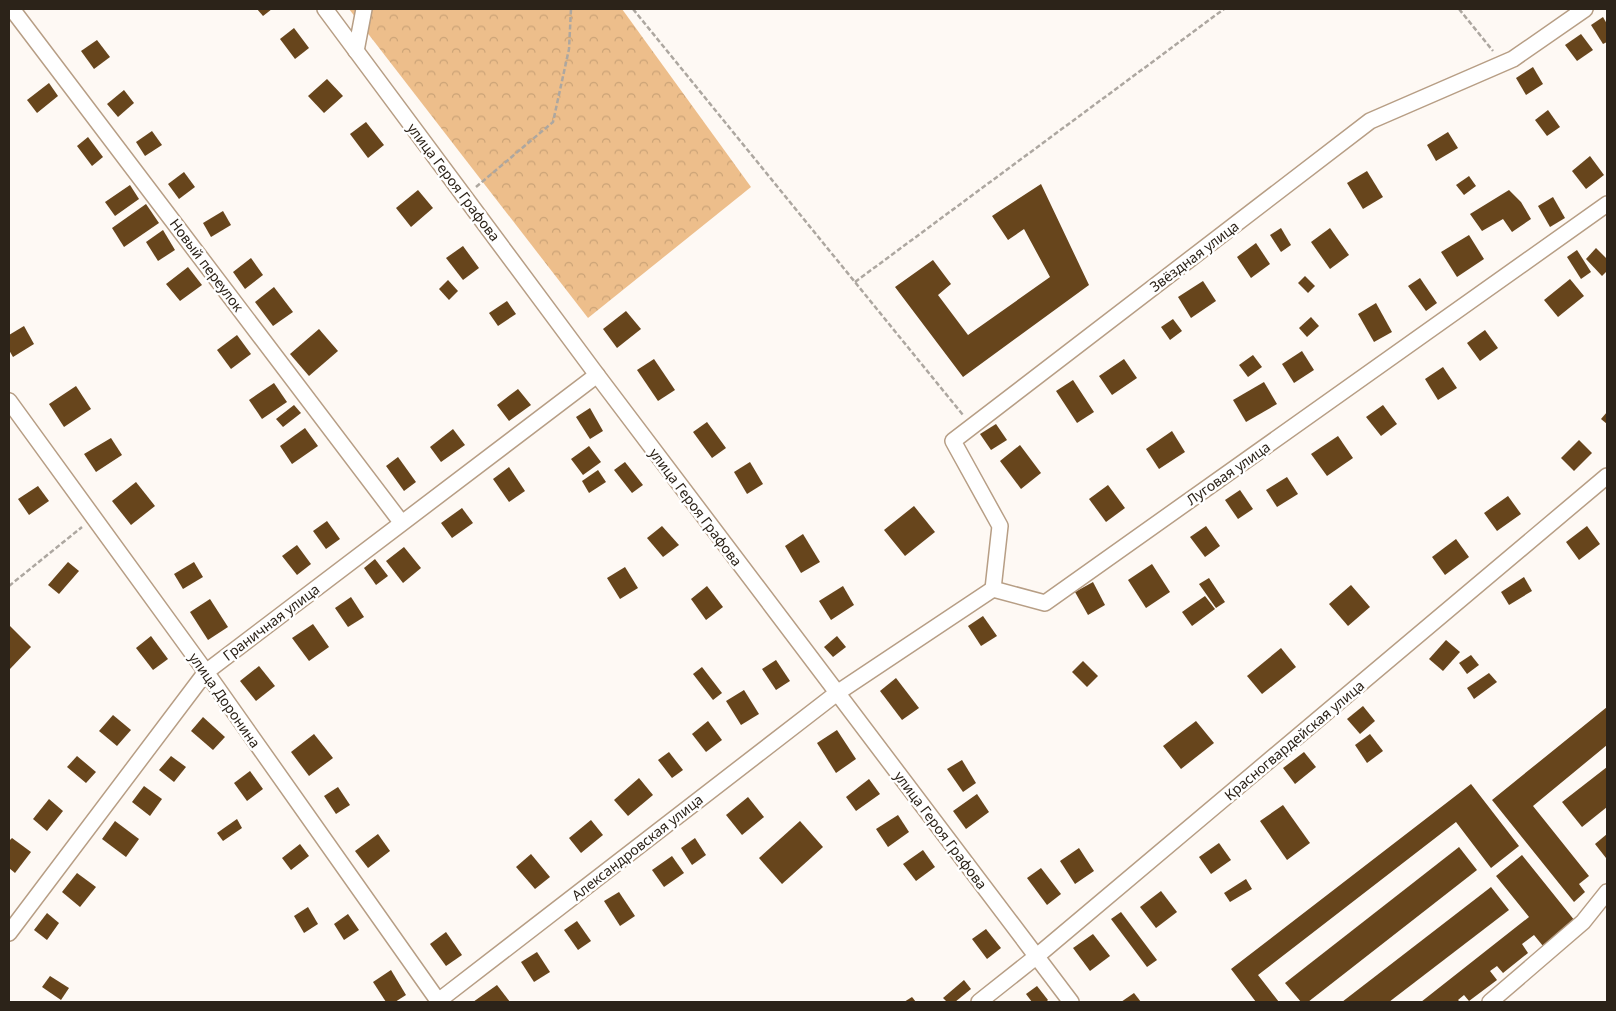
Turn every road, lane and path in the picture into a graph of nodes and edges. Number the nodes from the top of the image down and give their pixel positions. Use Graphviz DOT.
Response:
graph roads {
  1 [pos="12,9"];
  2 [pos="325,9"];
  3 [pos="364,9"];
  4 [pos="572,9"];
  5 [pos="633,9"];
  6 [pos="1224,9"];
  7 [pos="1459,9"];
  8 [pos="1585,9"];
  9 [pos="356,51"];
  10 [pos="1504,64"];
  11 [pos="464,196"];
  12 [pos="1607,204"];
  13 [pos="855,282"];
  14 [pos="597,375"];
  15 [pos="9,401"];
  16 [pos="972,426"];
  17 [pos="1607,476"];
  18 [pos="93,518"];
  19 [pos="402,522"];
  20 [pos="9,586"];
  21 [pos="993,589"];
  22 [pos="206,672"];
  23 [pos="836,693"];
  24 [pos="1607,892"];
  25 [pos="9,934"];
  26 [pos="1037,956"];
  27 [pos="438,1002"];
  28 [pos="978,1002"];
  29 [pos="1071,1002"];
  30 [pos="1490,1002"];
  1 -- 19 [label="street, Новый переулок"];
  2 -- 9 [label="street, улица Героя Графова"];
  3 -- 9 [label="street"];
  4 -- 11 [label="path"];
  5 -- 13 [label="path"];
  6 -- 13 [label="path"];
  7 -- 10 [label="path"];
  8 -- 10 [label="street, Звёздная улица"];
  9 -- 11 [label="street, улица Героя Графова"];
  10 -- 16 [label="street, Звёздная улица"];
  11 -- 14 [label="street, улица Героя Графова"];
  12 -- 21 [label="street, Луговая улица"];
  13 -- 16 [label="path"];
  14 -- 19 [label="street, Граничная улица"];
  14 -- 23 [label="street, улица Героя Графова"];
  15 -- 18 [label="street, улица Доронина"];
  16 -- 21 [label="street, Звёздная улица"];
  17 -- 26 [label="street, Красногвардейская улица"];
  18 -- 20 [label="path"];
  18 -- 22 [label="street, улица Доронина"];
  19 -- 22 [label="street, Граничная улица"];
  21 -- 23 [label="street"];
  22 -- 25 [label="street, Граничная улица"];
  22 -- 27 [label="street, улица Доронина"];
  23 -- 26 [label="street, улица Героя Графова"];
  23 -- 27 [label="street, Александровская улица"];
  24 -- 30 [label="street"];
  26 -- 28 [label="street, Красногвардейская улица"];
  26 -- 29 [label="street, улица Героя Графова"];
}
